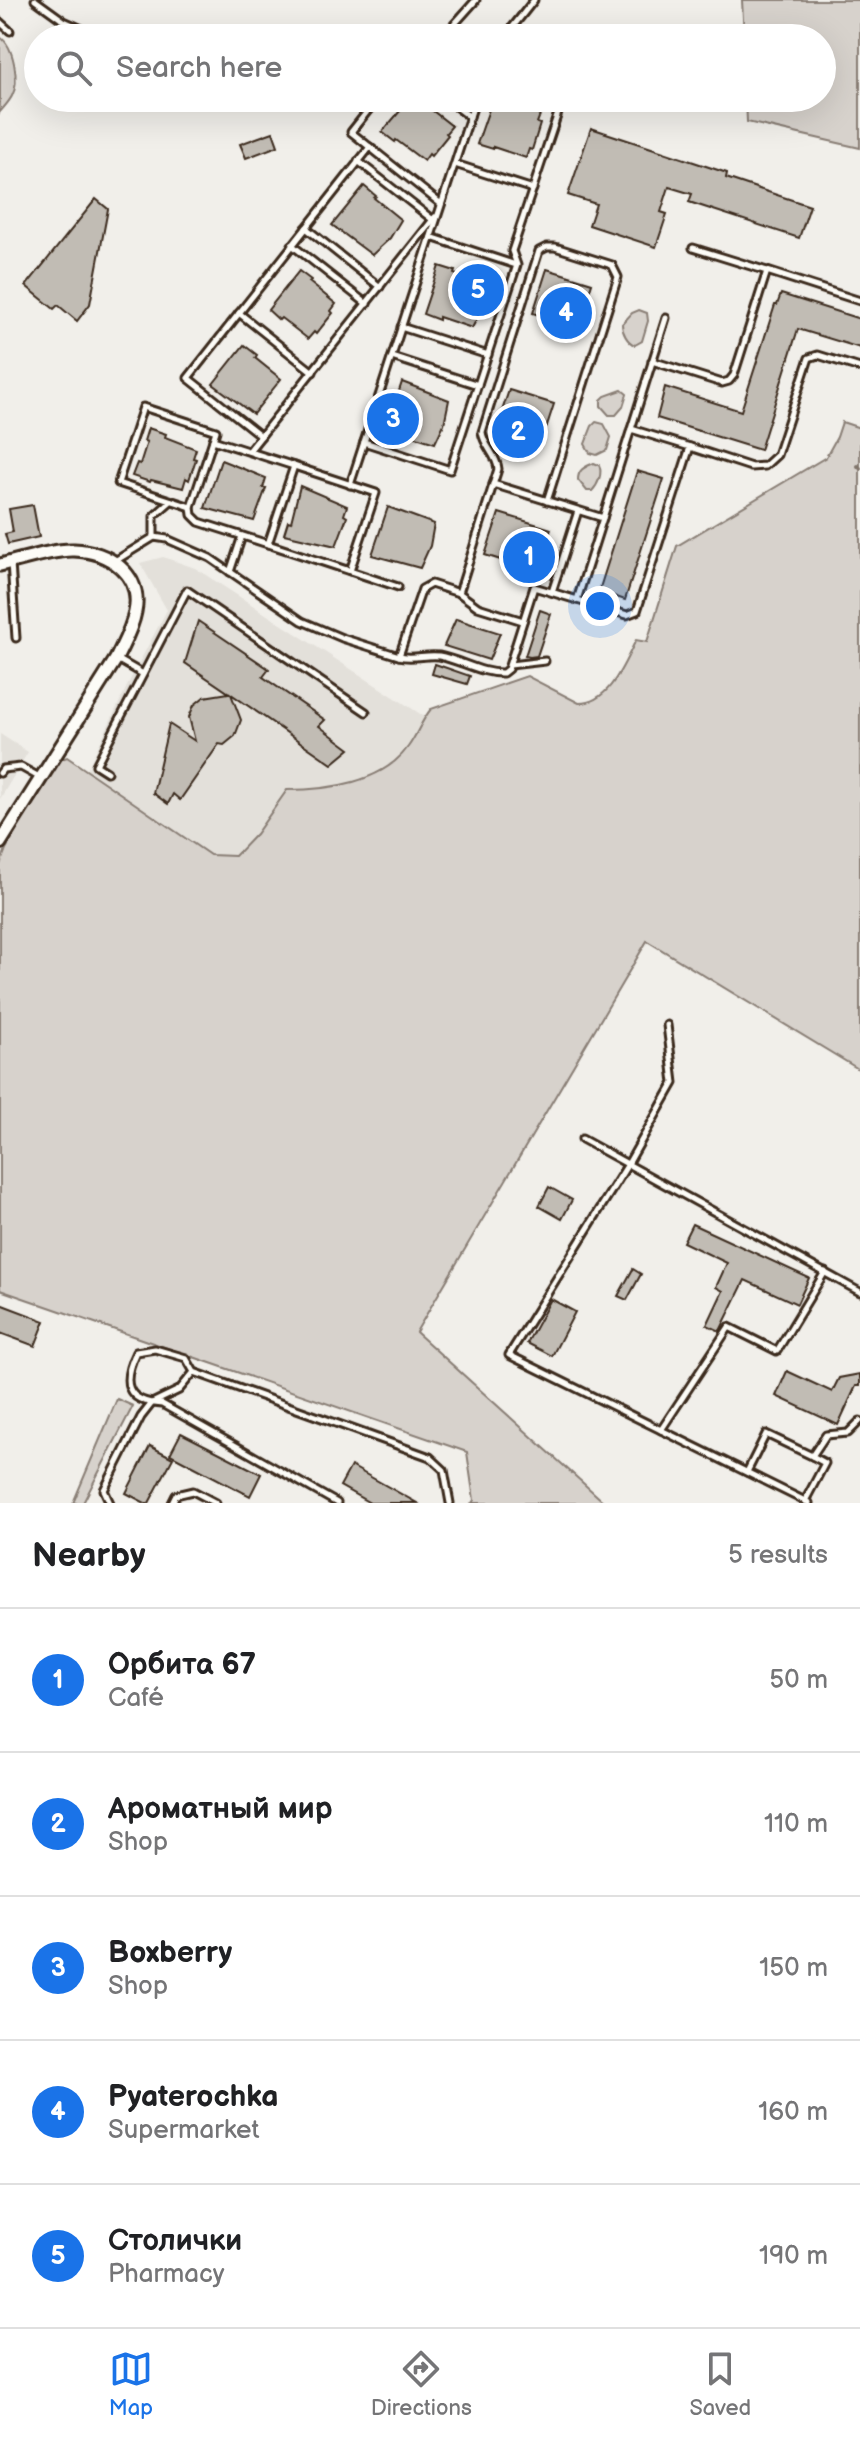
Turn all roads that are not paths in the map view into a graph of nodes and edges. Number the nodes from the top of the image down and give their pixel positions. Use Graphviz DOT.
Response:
graph roads {
  1 [pos="35,0"];
  2 [pos="43,0"];
  3 [pos="476,0"];
  4 [pos="534,0"];
  5 [pos="50,10"];
  6 [pos="0,22"];
  7 [pos="71,24"];
  8 [pos="455,24"];
  9 [pos="515,24"];
  10 [pos="10,31"];
  11 [pos="367,112"];
  12 [pos="463,112"];
  13 [pos="472,112"];
  14 [pos="558,112"];
  15 [pos="470,117"];
  16 [pos="370,147"];
  17 [pos="358,161"];
  18 [pos="455,164"];
  19 [pos="533,189"];
  20 [pos="442,204"];
  21 [pos="439,213"];
  22 [pos="433,220"];
  23 [pos="306,228"];
  24 [pos="431,237"];
  25 [pos="292,245"];
  26 [pos="693,248"];
  27 [pos="517,265"];
  28 [pos="767,271"];
  29 [pos="380,287"];
  30 [pos="860,301"];
  31 [pos="367,304"];
  32 [pos="239,313"];
  33 [pos="666,318"];
  34 [pos="401,327"];
  35 [pos="488,355"];
  36 [pos="392,357"];
  37 [pos="652,361"];
  38 [pos="860,368"];
  39 [pos="313,372"];
  40 [pos="478,385"];
  41 [pos="631,429"];
  42 [pos="261,436"];
  43 [pos="213,440"];
  44 [pos="364,442"];
  45 [pos="690,447"];
  46 [pos="249,451"];
  47 [pos="294,466"];
  48 [pos="493,484"];
  49 [pos="350,485"];
  50 [pos="172,501"];
  51 [pos="547,501"];
  52 [pos="191,507"];
  53 [pos="578,511"];
  54 [pos="603,518"];
  55 [pos="242,536"];
  56 [pos="154,537"];
  57 [pos="268,544"];
  58 [pos="115,561"];
  59 [pos="5,564"];
  60 [pos="350,571"];
  61 [pos="230,572"];
  62 [pos="398,587"];
  63 [pos="552,592"];
  64 [pos="459,593"];
  65 [pos="577,600"];
  66 [pos="523,621"];
  67 [pos="16,638"];
  68 [pos="399,656"];
  69 [pos="116,659"];
  70 [pos="545,661"];
  71 [pos="509,665"];
  72 [pos="144,674"];
  73 [pos="366,712"];
  74 [pos="107,772"];
  75 [pos="0,773"];
  76 [pos="40,778"];
  77 [pos="2,842"];
  78 [pos="667,1025"];
  79 [pos="582,1139"];
  80 [pos="628,1164"];
  81 [pos="825,1272"];
  82 [pos="860,1292"];
  83 [pos="194,1372"];
  84 [pos="152,1403"];
  85 [pos="860,1421"];
  86 [pos="661,1430"];
  87 [pos="812,1456"];
  88 [pos="747,1472"];
  89 [pos="807,1502"];
  90 [pos="110,1503"];
  91 [pos="172,1503"];
  92 [pos="216,1503"];
  93 [pos="337,1503"];
  94 [pos="450,1503"];
  1 -- 5 [label="lane"];
  2 -- 5 [label="lane"];
  3 -- 8 [label="lane"];
  4 -- 9 [label="lane"];
  5 -- 7 [label="lane"];
  6 -- 10 [label="lane"];
  11 -- 16 [label="lane"];
  12 -- 15 [label="lane"];
  13 -- 15 [label="lane"];
  14 -- 19 [label="lane"];
  15 -- 18 [label="lane"];
  16 -- 17 [label="lane"];
  16 -- 20 [label="lane"];
  17 -- 22 [label="lane"];
  17 -- 23 [label="lane"];
  18 -- 19 [label="lane"];
  18 -- 20 [label="lane"];
  19 -- 27 [label="lane"];
  20 -- 21 [label="lane"];
  21 -- 22 [label="lane"];
  21 -- 24 [label="lane"];
  22 -- 29 [label="lane"];
  23 -- 25 [label="lane"];
  23 -- 29 [label="lane"];
  24 -- 27 [label="lane"];
  24 -- 34 [label="lane"];
  25 -- 31 [label="lane"];
  25 -- 32 [label="lane"];
  26 -- 28 [label="lane"];
  27 -- 35 [label="lane"];
  28 -- 30 [label="lane"];
  28 -- 37 [label="lane"];
  29 -- 31 [label="lane"];
  31 -- 39 [label="lane"];
  32 -- 39 [label="lane"];
  32 -- 42 [label="lane"];
  33 -- 37 [label="lane"];
  34 -- 35 [label="lane"];
  34 -- 36 [label="lane"];
  35 -- 40 [label="lane"];
  36 -- 40 [label="lane"];
  36 -- 44 [label="lane"];
  37 -- 41 [label="lane"];
  38 -- 45 [label="lane"];
  39 -- 42 [label="lane"];
  40 -- 44 [label="lane"];
  41 -- 45 [label="lane"];
  41 -- 54 [label="lane"];
  42 -- 46 [label="lane"];
  43 -- 46 [label="lane"];
  43 -- 50 [label="lane"];
  43 -- 52 [label="lane"];
  44 -- 49 [label="lane"];
  45 -- 65 [label="lane"];
  46 -- 47 [label="lane"];
  47 -- 49 [label="lane"];
  47 -- 57 [label="lane"];
  48 -- 51 [label="lane"];
  48 -- 51 [label="lane"];
  48 -- 64 [label="lane"];
  49 -- 60 [label="lane"];
  50 -- 52 [label="lane"];
  50 -- 56 [label="lane"];
  51 -- 53 [label="lane"];
  52 -- 55 [label="lane"];
  53 -- 54 [label="lane"];
  53 -- 63 [label="lane"];
  54 -- 65 [label="lane"];
  55 -- 57 [label="lane"];
  55 -- 61 [label="lane"];
  56 -- 58 [label="lane"];
  56 -- 61 [label="lane"];
  57 -- 60 [label="lane"];
  58 -- 59 [label="street"];
  58 -- 69 [label="street"];
  59 -- 67 [label="lane"];
  60 -- 62 [label="lane"];
  61 -- 68 [label="lane"];
  63 -- 65 [label="lane"];
  63 -- 66 [label="lane"];
  64 -- 66 [label="lane"];
  64 -- 68 [label="lane"];
  66 -- 71 [label="lane"];
  68 -- 71 [label="lane"];
  69 -- 72 [label="lane"];
  69 -- 76 [label="street"];
  70 -- 71 [label="lane"];
  72 -- 73 [label="lane"];
  72 -- 74 [label="lane"];
  75 -- 76 [label="lane"];
  76 -- 77 [label="street"];
  78 -- 80 [label="lane"];
  79 -- 80 [label="lane"];
  80 -- 81 [label="lane"];
  80 -- 86 [label="lane"];
  81 -- 82 [label="lane"];
  81 -- 86 [label="lane"];
  83 -- 84 [label="lane"];
  83 -- 84 [label="lane"];
  83 -- 94 [label="lane"];
  84 -- 90 [label="lane"];
  84 -- 93 [label="lane"];
  85 -- 87 [label="lane"];
  86 -- 88 [label="lane"];
  87 -- 88 [label="lane"];
  87 -- 89 [label="lane"];
  88 -- 89 [label="lane"];
  91 -- 92 [label="lane"];
}
